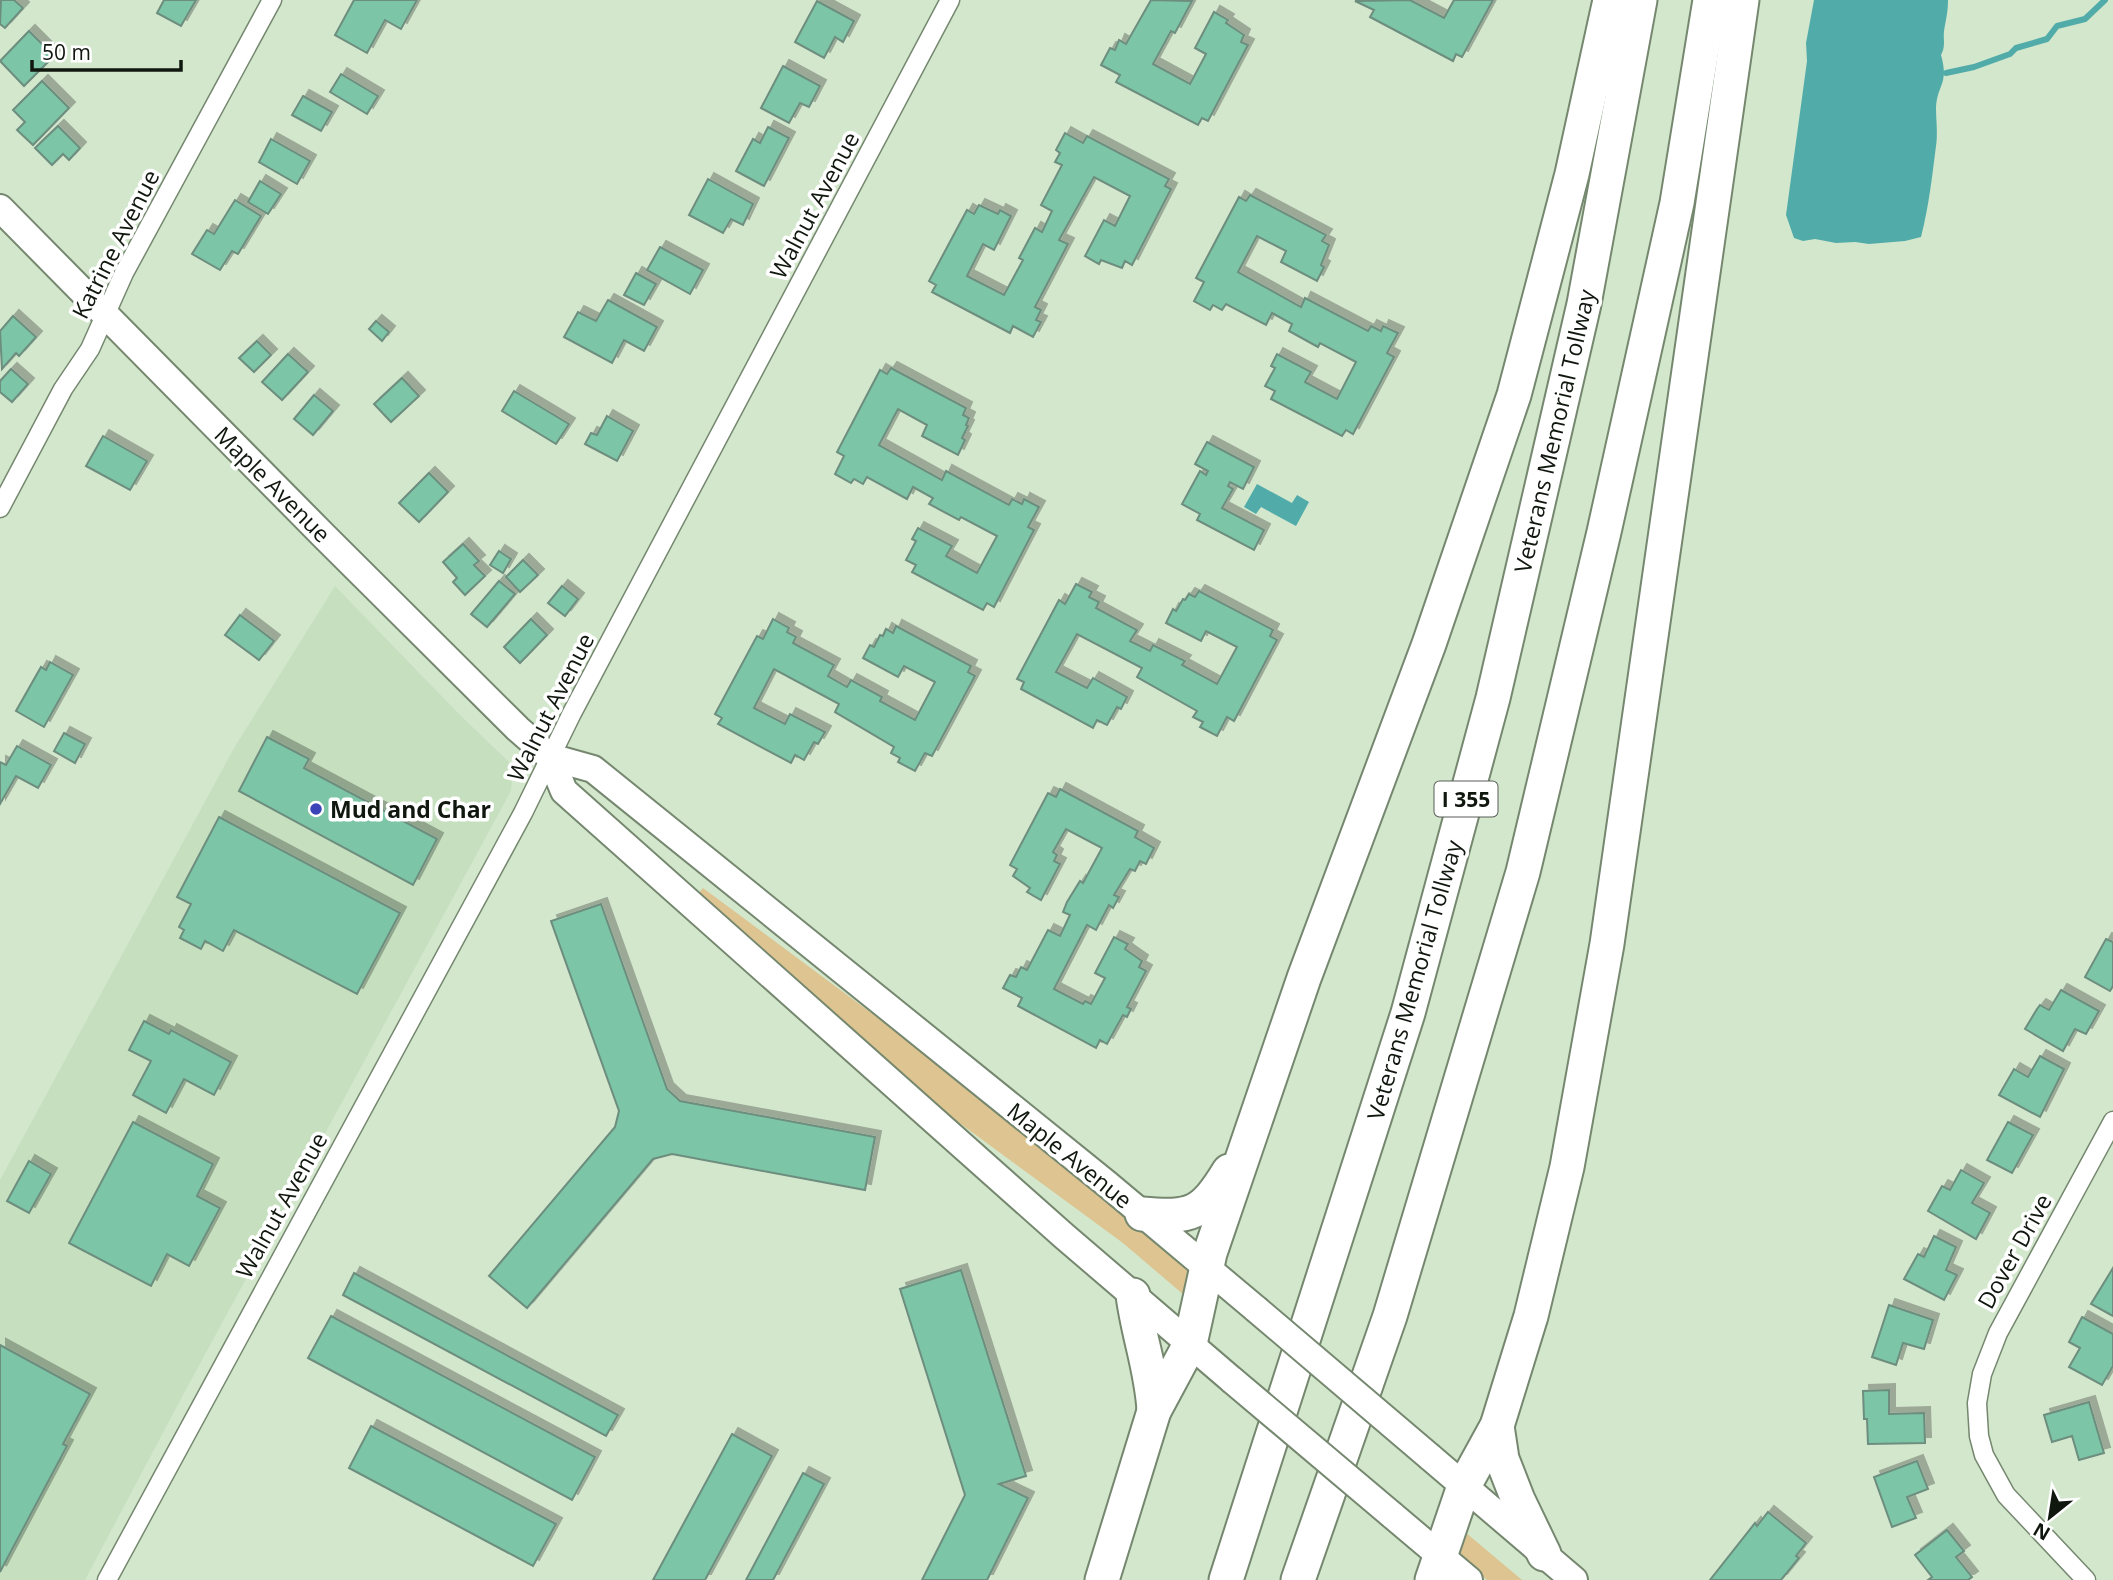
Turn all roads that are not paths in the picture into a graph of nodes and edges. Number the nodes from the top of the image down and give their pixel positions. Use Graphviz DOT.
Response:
graph roads {
  1 [pos="272,0"];
  2 [pos="950,0"];
  3 [pos="1611,0"];
  4 [pos="1640,0"];
  5 [pos="1710,0"];
  6 [pos="1742,0"];
  7 [pos="0,208"];
  8 [pos="106,314"];
  9 [pos="0,508"];
  10 [pos="550,757"];
  11 [pos="2113,1121"];
  12 [pos="1247,1143"];
  13 [pos="1142,1214"];
  14 [pos="1208,1269"];
  15 [pos="1133,1295"];
  16 [pos="1190,1344"];
  17 [pos="1154,1411"];
  18 [pos="1497,1426"];
  19 [pos="1464,1486"];
  20 [pos="1544,1554"];
  21 [pos="1436,1568"];
  22 [pos="107,1580"];
  23 [pos="1102,1580"];
  24 [pos="1226,1580"];
  25 [pos="1298,1580"];
  26 [pos="1469,1580"];
  27 [pos="1574,1580"];
  28 [pos="2086,1580"];
  1 -- 8 [label="street, Katrine Avenue"];
  2 -- 10 [label="street, Walnut Avenue"];
  3 -- 12 [label="highway"];
  4 -- 24 [label="highway, Veterans Memorial Tollway / I 355"];
  5 -- 25 [label="highway"];
  6 -- 18 [label="highway"];
  7 -- 8 [label="main road, Maple Avenue"];
  8 -- 9 [label="street, Katrine Avenue"];
  8 -- 10 [label="main road, Maple Avenue"];
  10 -- 13 [label="main road, Maple Avenue"];
  10 -- 15 [label="main road, Maple Avenue"];
  10 -- 22 [label="street, Walnut Avenue"];
  11 -- 28 [label="street, Dover Drive"];
  12 -- 13 [label="highway"];
  12 -- 14 [label="highway"];
  13 -- 14 [label="main road, Maple Avenue"];
  14 -- 16 [label="highway"];
  14 -- 19 [label="main road, Maple Avenue, bridge"];
  15 -- 16 [label="main road, Maple Avenue"];
  15 -- 17 [label="highway"];
  16 -- 17 [label="highway"];
  16 -- 21 [label="main road, Maple Avenue, bridge"];
  17 -- 23 [label="highway"];
  18 -- 19 [label="highway"];
  18 -- 20 [label="highway"];
  19 -- 20 [label="main road, Maple Avenue"];
  19 -- 21 [label="highway"];
  20 -- 27 [label="main road, Maple Avenue"];
  21 -- 26 [label="main road, Maple Avenue"];
}
